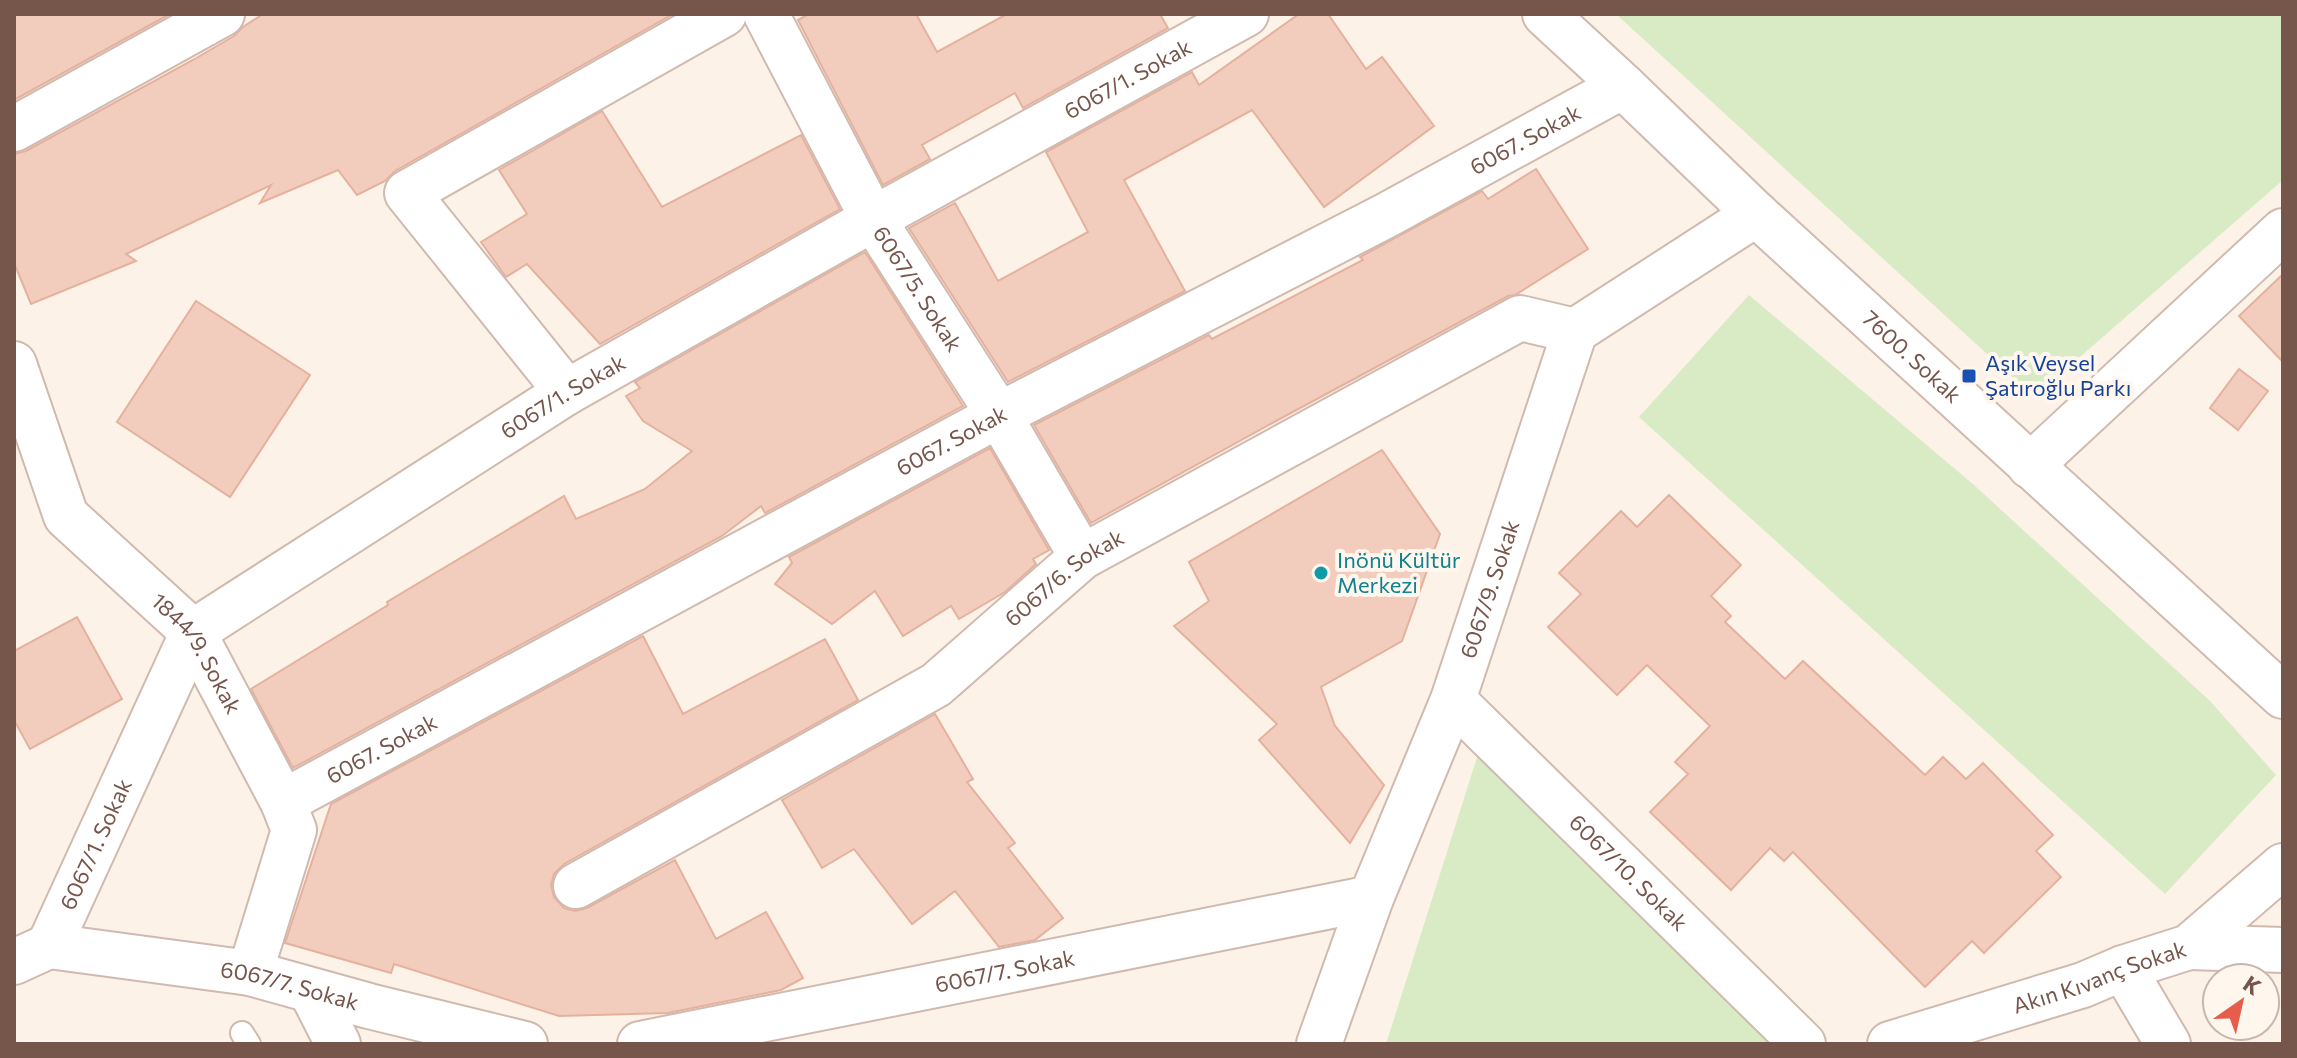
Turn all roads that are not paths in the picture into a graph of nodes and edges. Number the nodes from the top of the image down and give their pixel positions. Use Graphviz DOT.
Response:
graph roads {
  1 [pos="222,14"];
  2 [pos="724,14"];
  3 [pos="766,14"];
  4 [pos="1246,14"];
  5 [pos="1545,14"];
  6 [pos="1623,86"];
  7 [pos="14,129"];
  8 [pos="1756,214"];
  9 [pos="873,219"];
  10 [pos="2283,231"];
  11 [pos="1575,331"];
  12 [pos="14,364"];
  13 [pos="567,392"];
  14 [pos="999,415"];
  15 [pos="2030,466"];
  16 [pos="1082,557"];
  17 [pos="193,632"];
  18 [pos="2283,696"];
  19 [pos="1453,700"];
  20 [pos="283,802"];
  21 [pos="2283,866"];
  22 [pos="576,886"];
  23 [pos="1371,898"];
  24 [pos="2189,947"];
  25 [pos="2283,950"];
  26 [pos="31,954"];
  27 [pos="2123,968"];
  28 [pos="250,973"];
  29 [pos="311,991"];
  30 [pos="767,1032"];
  31 [pos="338,1044"];
  32 [pos="525,1044"];
  33 [pos="640,1044"];
  34 [pos="1319,1044"];
  35 [pos="1803,1044"];
  36 [pos="1890,1044"];
  37 [pos="2168,1044"];
  1 -- 7 [label="street"];
  2 -- 13 [label="street"];
  3 -- 9 [label="street, 6067/5. Sokak"];
  4 -- 9 [label="street, 6067/1. Sokak"];
  5 -- 6 [label="street, 7600. Sokak"];
  6 -- 8 [label="street, 7600. Sokak"];
  6 -- 14 [label="street, 6067. Sokak"];
  8 -- 11 [label="street"];
  8 -- 15 [label="street, 7600. Sokak"];
  9 -- 13 [label="street, 6067/1. Sokak"];
  9 -- 14 [label="street, 6067/5. Sokak"];
  10 -- 15 [label="street"];
  11 -- 16 [label="street, 6067/6. Sokak"];
  11 -- 19 [label="street, 6067/9. Sokak"];
  12 -- 17 [label="street, 1844/9. Sokak"];
  13 -- 17 [label="street, 6067/1. Sokak"];
  14 -- 16 [label="street, 6067/5. Sokak"];
  14 -- 20 [label="street, 6067. Sokak"];
  15 -- 18 [label="street, 7600. Sokak"];
  16 -- 22 [label="street, 6067/6. Sokak"];
  17 -- 20 [label="street, 1844/9. Sokak"];
  17 -- 26 [label="street, 6067/1. Sokak"];
  19 -- 23 [label="street, 6067/9. Sokak"];
  19 -- 35 [label="street, 6067/10. Sokak"];
  20 -- 28 [label="street, 1844/9. Sokak"];
  21 -- 24 [label="street, Akın Kıvanç Sokak"];
  23 -- 30 [label="street, 6067/7. Sokak"];
  23 -- 34 [label="street, 6067/9. Sokak"];
  24 -- 25 [label="street"];
  24 -- 27 [label="street, Akın Kıvanç Sokak"];
  26 -- 28 [label="street, 6067/7. Sokak"];
  27 -- 36 [label="street, Akın Kıvanç Sokak"];
  27 -- 37 [label="street"];
  28 -- 29 [label="street, 6067/7. Sokak"];
  29 -- 31 [label="street"];
  29 -- 32 [label="street, 6067/7. Sokak"];
  30 -- 33 [label="street, 6067/7. Sokak"];
}
